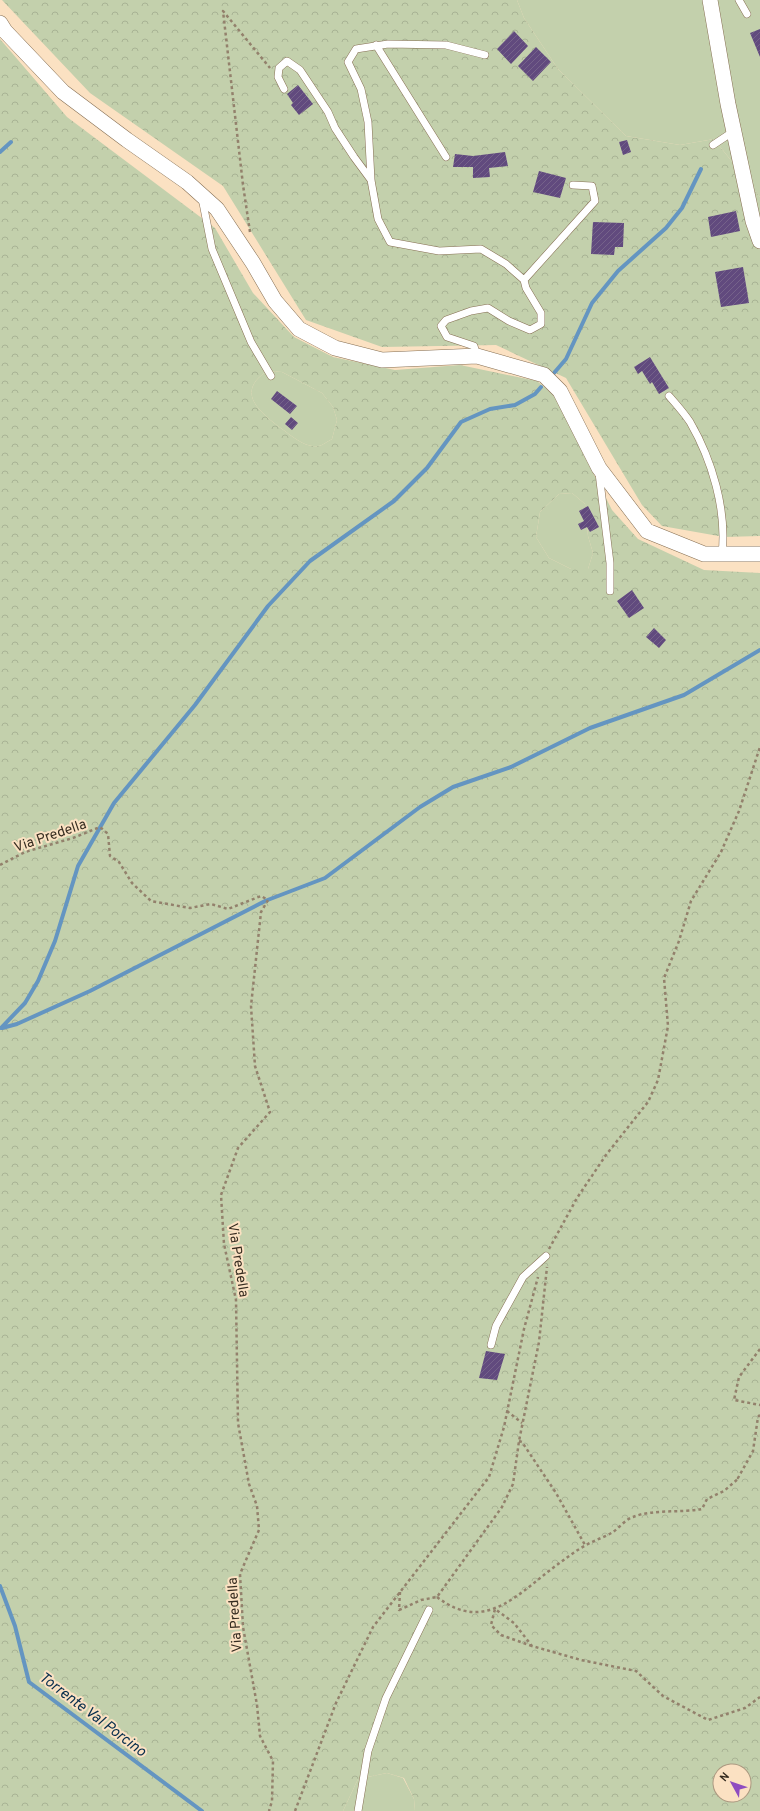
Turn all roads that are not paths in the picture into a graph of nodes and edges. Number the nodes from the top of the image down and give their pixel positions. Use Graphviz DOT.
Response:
graph roads {
  1 [pos="710,0"];
  2 [pos="739,0"];
  3 [pos="747,14"];
  4 [pos="0,23"];
  5 [pos="376,45"];
  6 [pos="485,55"];
  7 [pos="284,89"];
  8 [pos="734,131"];
  9 [pos="713,145"];
  10 [pos="446,157"];
  11 [pos="371,180"];
  12 [pos="573,185"];
  13 [pos="201,194"];
  14 [pos="760,241"];
  15 [pos="524,280"];
  16 [pos="477,356"];
  17 [pos="271,376"];
  18 [pos="669,396"];
  19 [pos="599,468"];
  20 [pos="722,554"];
  21 [pos="760,554"];
  22 [pos="610,591"];
  23 [pos="546,1256"];
  24 [pos="491,1345"];
  25 [pos="430,1610"];
  26 [pos="358,1811"];
  1 -- 8 [label="street"];
  2 -- 3 [label="lane"];
  4 -- 13 [label="street"];
  5 -- 6 [label="lane"];
  5 -- 10 [label="lane"];
  5 -- 11 [label="lane"];
  7 -- 11 [label="lane"];
  8 -- 9 [label="lane"];
  8 -- 14 [label="street"];
  11 -- 15 [label="lane"];
  12 -- 15 [label="lane"];
  13 -- 16 [label="street"];
  13 -- 17 [label="lane"];
  15 -- 16 [label="lane"];
  16 -- 19 [label="street"];
  18 -- 20 [label="lane"];
  19 -- 20 [label="street"];
  19 -- 22 [label="lane"];
  20 -- 21 [label="street"];
  23 -- 24 [label="lane"];
  25 -- 26 [label="lane"];
}
